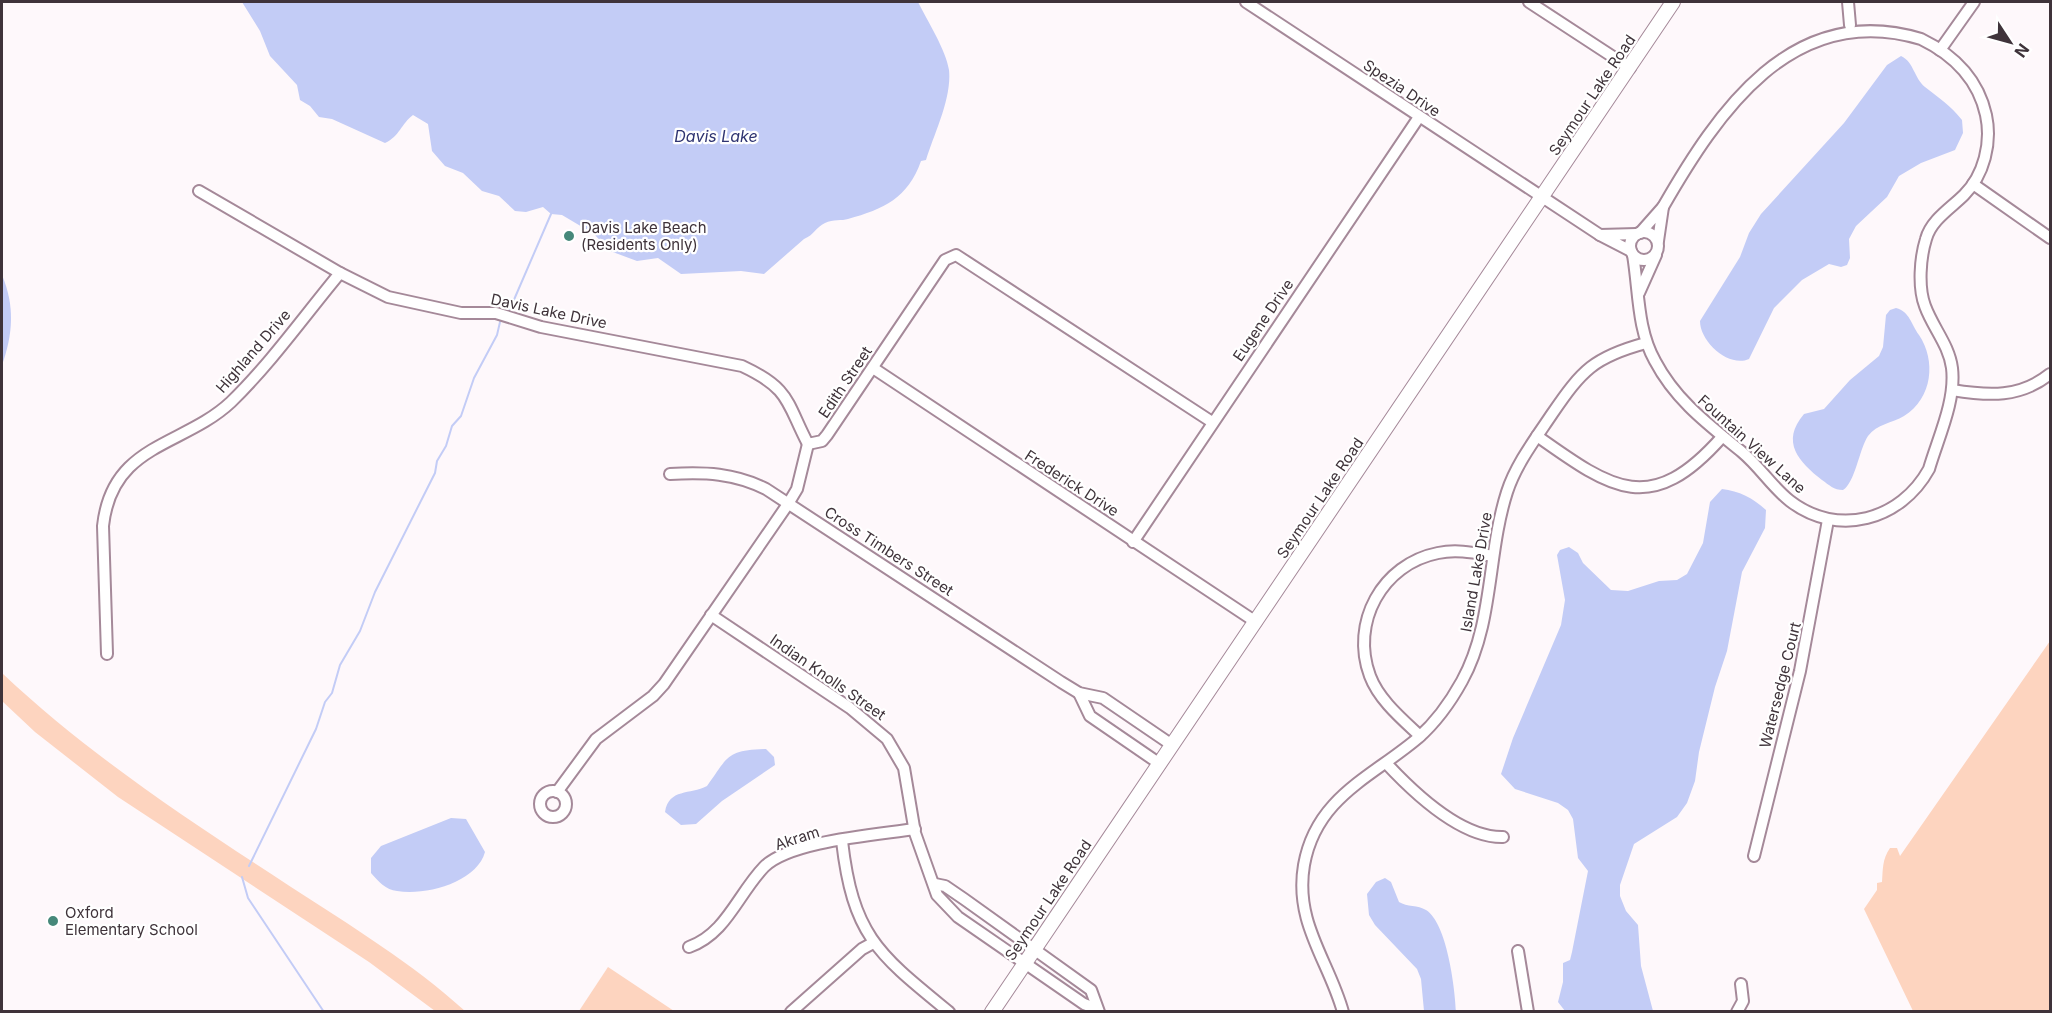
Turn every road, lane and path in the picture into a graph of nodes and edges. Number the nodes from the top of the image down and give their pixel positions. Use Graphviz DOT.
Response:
graph roads {
  1 [pos="1246,2"];
  2 [pos="1528,2"];
  3 [pos="1673,2"];
  4 [pos="1848,2"];
  5 [pos="1974,2"];
  6 [pos="1850,25"];
  7 [pos="1940,50"];
  8 [pos="1630,68"];
  9 [pos="1419,117"];
  10 [pos="1973,184"];
  11 [pos="200,191"];
  12 [pos="1542,198"];
  13 [pos="1663,207"];
  14 [pos="1638,234"];
  15 [pos="1600,235"];
  16 [pos="2050,238"];
  17 [pos="1658,241"];
  18 [pos="1632,253"];
  19 [pos="1656,255"];
  20 [pos="340,273"];
  21 [pos="1639,293"];
  22 [pos="1646,343"];
  23 [pos="873,368"];
  24 [pos="2050,374"];
  25 [pos="1952,390"];
  26 [pos="1212,422"];
  27 [pos="1537,436"];
  28 [pos="1722,436"];
  29 [pos="808,444"];
  30 [pos="670,474"];
  31 [pos="788,504"];
  32 [pos="1828,520"];
  33 [pos="1134,542"];
  34 [pos="1493,556"];
  35 [pos="711,615"];
  36 [pos="1256,622"];
  37 [pos="107,654"];
  38 [pos="1079,693"];
  39 [pos="1420,736"];
  40 [pos="1172,745"];
  41 [pos="1386,763"];
  42 [pos="1160,764"];
  43 [pos="557,792"];
  44 [pos="915,829"];
  45 [pos="1503,837"];
  46 [pos="842,841"];
  47 [pos="1754,856"];
  48 [pos="935,884"];
  49 [pos="873,943"];
  50 [pos="689,947"];
  51 [pos="1033,951"];
  52 [pos="1518,951"];
  53 [pos="1024,964"];
  54 [pos="1741,984"];
  55 [pos="1098,1010"];
  56 [pos="791,1011"];
  57 [pos="949,1011"];
  58 [pos="992,1011"];
  59 [pos="1343,1011"];
  60 [pos="1528,1011"];
  61 [pos="1737,1011"];
  1 -- 9 [label="street, Spezia Drive"];
  2 -- 8 [label="street"];
  3 -- 8 [label="street, Seymour Lake Road"];
  4 -- 6 [label="street"];
  5 -- 7 [label="street"];
  6 -- 7 [label="street, Fountain View Lane"];
  6 -- 13 [label="street, Fountain View Lane"];
  7 -- 10 [label="street, Fountain View Lane"];
  8 -- 12 [label="street, Seymour Lake Road"];
  9 -- 12 [label="street, Spezia Drive"];
  9 -- 26 [label="street, Eugene Drive"];
  10 -- 16 [label="street"];
  10 -- 25 [label="street, Fountain View Lane"];
  11 -- 20 [label="street, Davis Lake Drive"];
  12 -- 15 [label="street, Spezia Drive"];
  12 -- 36 [label="street, Seymour Lake Road"];
  13 -- 14 [label="street, Fountain View Lane"];
  13 -- 17 [label="street, Fountain View Lane"];
  14 -- 15 [label="street"];
  14 -- 17 [label="street"];
  14 -- 18 [label="street"];
  15 -- 18 [label="street"];
  17 -- 19 [label="street"];
  18 -- 19 [label="street"];
  18 -- 21 [label="street, Fountain View Lane"];
  19 -- 21 [label="street, Fountain View Lane"];
  20 -- 29 [label="street, Davis Lake Drive"];
  20 -- 37 [label="street, Highland Drive"];
  21 -- 22 [label="street, Fountain View Lane"];
  22 -- 27 [label="street, Island Lake Drive"];
  22 -- 28 [label="street, Fountain View Lane"];
  23 -- 26 [label="street, Edith Street"];
  23 -- 29 [label="street, Edith Street"];
  23 -- 33 [label="street, Frederick Drive"];
  24 -- 25 [label="street"];
  25 -- 32 [label="street, Fountain View Lane"];
  26 -- 33 [label="street, Eugene Drive"];
  27 -- 28 [label="street"];
  27 -- 34 [label="street, Island Lake Drive"];
  28 -- 32 [label="street, Fountain View Lane"];
  29 -- 31 [label="street"];
  30 -- 31 [label="street, Cross Timbers Street"];
  31 -- 35 [label="street"];
  31 -- 38 [label="street, Cross Timbers Street"];
  32 -- 47 [label="street, Watersedge Court"];
  33 -- 36 [label="street, Frederick Drive"];
  34 -- 39 [label="street, Island Lake Drive"];
  34 -- 39 [label="street"];
  35 -- 43 [label="street"];
  35 -- 44 [label="street, Indian Knolls Street"];
  36 -- 40 [label="street, Seymour Lake Road"];
  38 -- 40 [label="street, Cross Timbers Street"];
  38 -- 42 [label="street, Cross Timbers Street"];
  39 -- 41 [label="street, Island Lake Drive"];
  40 -- 42 [label="street, Seymour Lake Road"];
  41 -- 45 [label="street"];
  41 -- 59 [label="street, Island Lake Drive"];
  42 -- 51 [label="street, Seymour Lake Road"];
  44 -- 46 [label="street, Akram"];
  44 -- 48 [label="street, Indian Knolls Street"];
  46 -- 49 [label="street"];
  46 -- 50 [label="street, Akram"];
  48 -- 51 [label="street"];
  48 -- 53 [label="street, Indian Knolls Street"];
  49 -- 56 [label="street"];
  49 -- 57 [label="street"];
  51 -- 53 [label="street, Seymour Lake Road"];
  51 -- 55 [label="street"];
  52 -- 60 [label="street"];
  53 -- 55 [label="street, Indian Knolls Street"];
  53 -- 58 [label="street, Seymour Lake Road"];
  54 -- 61 [label="street"];
}
